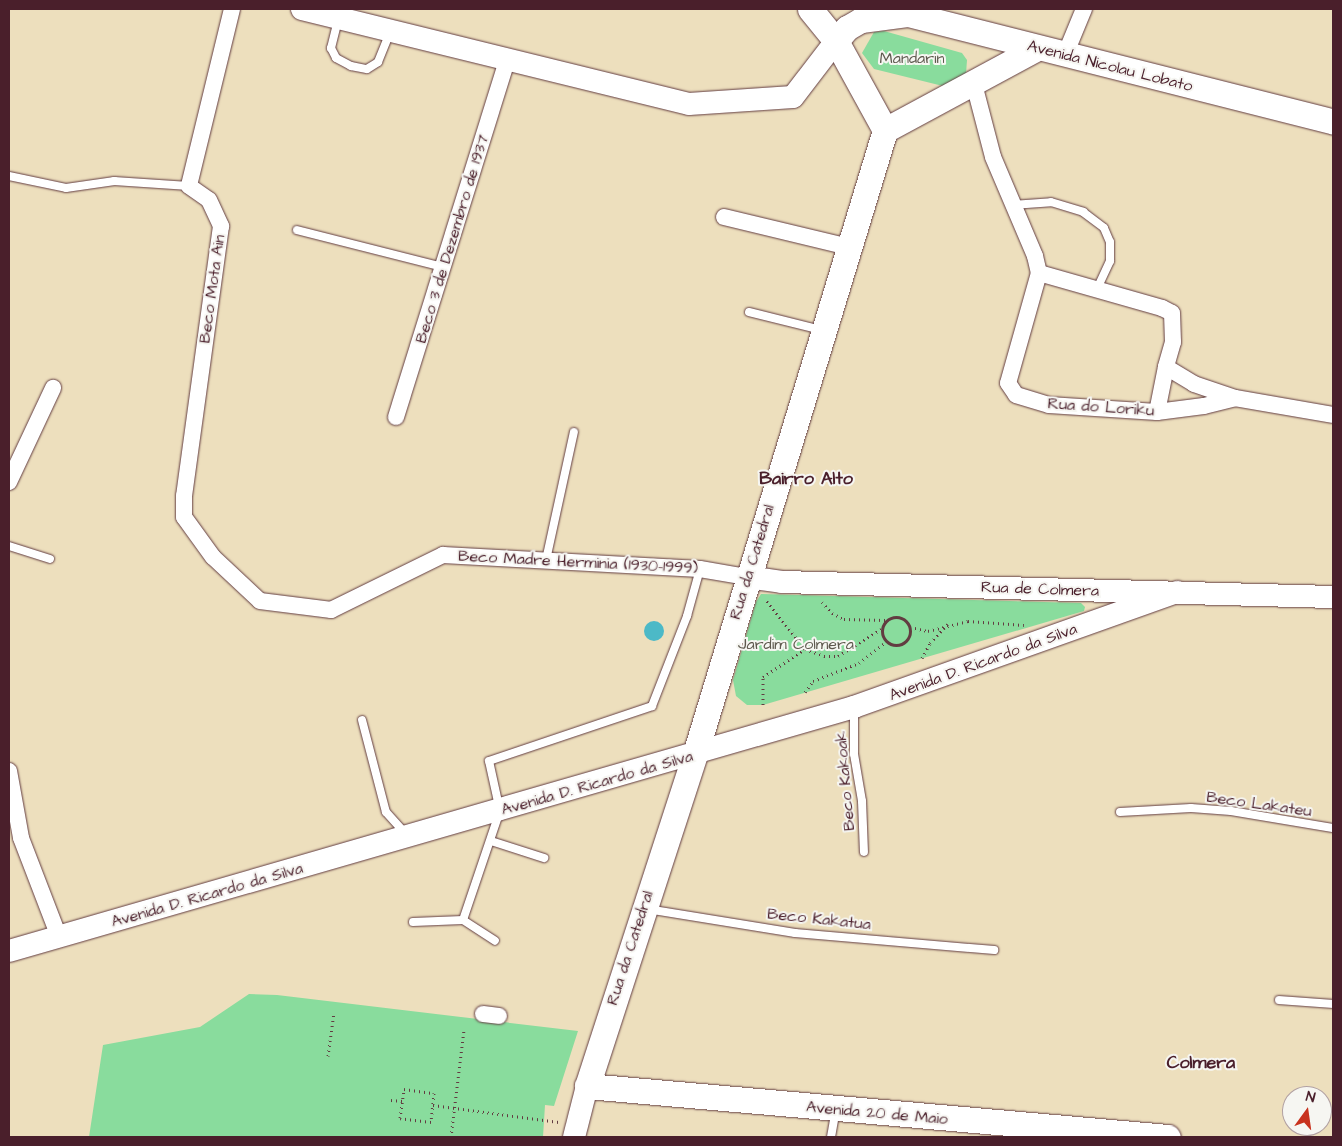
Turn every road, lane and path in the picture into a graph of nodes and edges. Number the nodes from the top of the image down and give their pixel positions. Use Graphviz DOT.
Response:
graph roads {
  1 [pos="232,9"];
  2 [pos="302,9"];
  3 [pos="810,9"];
  4 [pos="832,9"];
  5 [pos="1084,9"];
  6 [pos="897,12"];
  7 [pos="338,18"];
  8 [pos="390,31"];
  9 [pos="836,41"];
  10 [pos="1038,48"];
  11 [pos="1065,55"];
  12 [pos="507,61"];
  13 [pos="974,84"];
  14 [pos="1333,122"];
  15 [pos="886,130"];
  16 [pos="9,176"];
  17 [pos="189,186"];
  18 [pos="1012,205"];
  19 [pos="724,217"];
  20 [pos="298,230"];
  21 [pos="849,248"];
  22 [pos="443,267"];
  23 [pos="1039,273"];
  24 [pos="1097,290"];
  25 [pos="748,312"];
  26 [pos="823,330"];
  27 [pos="1166,367"];
  28 [pos="54,388"];
  29 [pos="1235,398"];
  30 [pos="1157,412"];
  31 [pos="1333,415"];
  32 [pos="396,417"];
  33 [pos="574,432"];
  34 [pos="9,482"];
  35 [pos="9,546"];
  36 [pos="50,559"];
  37 [pos="546,560"];
  38 [pos="700,569"];
  39 [pos="754,586"];
  40 [pos="1177,592"];
  41 [pos="818,595"];
  42 [pos="1333,597"];
  43 [pos="331,610"];
  44 [pos="886,620"];
  45 [pos="948,624"];
  46 [pos="1034,626"];
  47 [pos="910,627"];
  48 [pos="881,629"];
  49 [pos="886,642"];
  50 [pos="805,649"];
  51 [pos="922,658"];
  52 [pos="805,692"];
  53 [pos="763,705"];
  54 [pos="854,707"];
  55 [pos="362,720"];
  56 [pos="695,754"];
  57 [pos="9,772"];
  58 [pos="500,811"];
  59 [pos="1120,812"];
  60 [pos="1333,828"];
  61 [pos="409,837"];
  62 [pos="491,841"];
  63 [pos="864,852"];
  64 [pos="544,858"];
  65 [pos="642,908"];
  66 [pos="463,920"];
  67 [pos="413,922"];
  68 [pos="58,937"];
  69 [pos="495,941"];
  70 [pos="994,950"];
  71 [pos="9,951"];
  72 [pos="1279,1000"];
  73 [pos="1333,1004"];
  74 [pos="334,1012"];
  75 [pos="464,1030"];
  76 [pos="328,1056"];
  77 [pos="587,1086"];
  78 [pos="391,1100"];
  79 [pos="403,1101"];
  80 [pos="433,1105"];
  81 [pos="454,1108"];
  82 [pos="836,1110"];
  83 [pos="576,1131"];
  84 [pos="450,1137"];
  85 [pos="831,1137"];
  86 [pos="1168,1137"];
  1 -- 17 [label="street"];
  2 -- 7 [label="street"];
  3 -- 9 [label="main road"];
  4 -- 9 [label="main road"];
  5 -- 11 [label="street"];
  6 -- 9 [label="main road"];
  6 -- 10 [label="main road, Avenida Nicolau Lobato"];
  7 -- 8 [label="street"];
  7 -- 8 [label="lane"];
  8 -- 12 [label="street"];
  9 -- 12 [label="street"];
  9 -- 15 [label="main road"];
  10 -- 11 [label="main road, Avenida Nicolau Lobato"];
  10 -- 13 [label="main road"];
  11 -- 14 [label="main road, Avenida Nicolau Lobato"];
  12 -- 22 [label="street, Beco 3 de Dezembro de 1937"];
  13 -- 15 [label="main road"];
  13 -- 18 [label="street"];
  15 -- 21 [label="main road, Rua da Catedral"];
  16 -- 17 [label="lane"];
  17 -- 43 [label="street, Beco Mota Ain"];
  18 -- 23 [label="street"];
  18 -- 24 [label="lane"];
  19 -- 21 [label="street"];
  20 -- 22 [label="lane"];
  21 -- 26 [label="main road, Rua da Catedral"];
  22 -- 32 [label="street, Beco 3 de Dezembro de 1937"];
  23 -- 24 [label="street"];
  23 -- 30 [label="street, Rua do Loriku"];
  24 -- 27 [label="street"];
  25 -- 26 [label="lane"];
  26 -- 39 [label="main road, Rua da Catedral"];
  27 -- 29 [label="street"];
  27 -- 30 [label="street"];
  28 -- 34 [label="street"];
  29 -- 30 [label="street, Rua do Loriku"];
  29 -- 31 [label="street, Rua do Loriku"];
  33 -- 37 [label="lane"];
  35 -- 36 [label="lane"];
  37 -- 38 [label="street, Beco Madre Herminia (1930-1999)"];
  37 -- 43 [label="street, Beco Madre Herminia (1930-1999)"];
  38 -- 39 [label="street, Beco Madre Herminia (1930-1999)"];
  38 -- 58 [label="lane"];
  39 -- 40 [label="street, Rua de Colmera"];
  39 -- 50 [label="path"];
  39 -- 56 [label="main road, Rua da Catedral"];
  40 -- 42 [label="street, Rua de Colmera"];
  40 -- 54 [label="street, Avenida D. Ricardo da Silva"];
  41 -- 44 [label="path"];
  44 -- 47 [label="path"];
  44 -- 48 [label="path"];
  45 -- 46 [label="path"];
  45 -- 47 [label="path"];
  45 -- 51 [label="path"];
  47 -- 49 [label="path"];
  48 -- 49 [label="path"];
  48 -- 50 [label="path"];
  49 -- 52 [label="path"];
  50 -- 53 [label="path"];
  54 -- 56 [label="street, Avenida D. Ricardo da Silva"];
  54 -- 63 [label="lane, Beco Kakoak"];
  55 -- 61 [label="lane"];
  56 -- 58 [label="street, Avenida D. Ricardo da Silva"];
  56 -- 65 [label="main road, Rua da Catedral"];
  57 -- 68 [label="street"];
  58 -- 61 [label="street, Avenida D. Ricardo da Silva"];
  58 -- 62 [label="lane"];
  59 -- 60 [label="lane, Beco Lakateu"];
  61 -- 68 [label="street, Avenida D. Ricardo da Silva"];
  62 -- 64 [label="lane"];
  62 -- 66 [label="lane"];
  65 -- 70 [label="lane, Beco Kakatua"];
  65 -- 77 [label="main road, Rua da Catedral"];
  66 -- 67 [label="lane"];
  66 -- 69 [label="lane"];
  68 -- 71 [label="street, Avenida D. Ricardo da Silva"];
  72 -- 73 [label="lane"];
  74 -- 76 [label="path"];
  75 -- 81 [label="path"];
  77 -- 82 [label="main road, Avenida 20 de Maio"];
  77 -- 83 [label="street, Rua da Catedral"];
  78 -- 79 [label="path"];
  79 -- 80 [label="path"];
  79 -- 80 [label="path"];
  80 -- 81 [label="path"];
  81 -- 83 [label="path"];
  81 -- 84 [label="path"];
  82 -- 85 [label="lane"];
  82 -- 86 [label="main road, Avenida 20 de Maio"];
}
